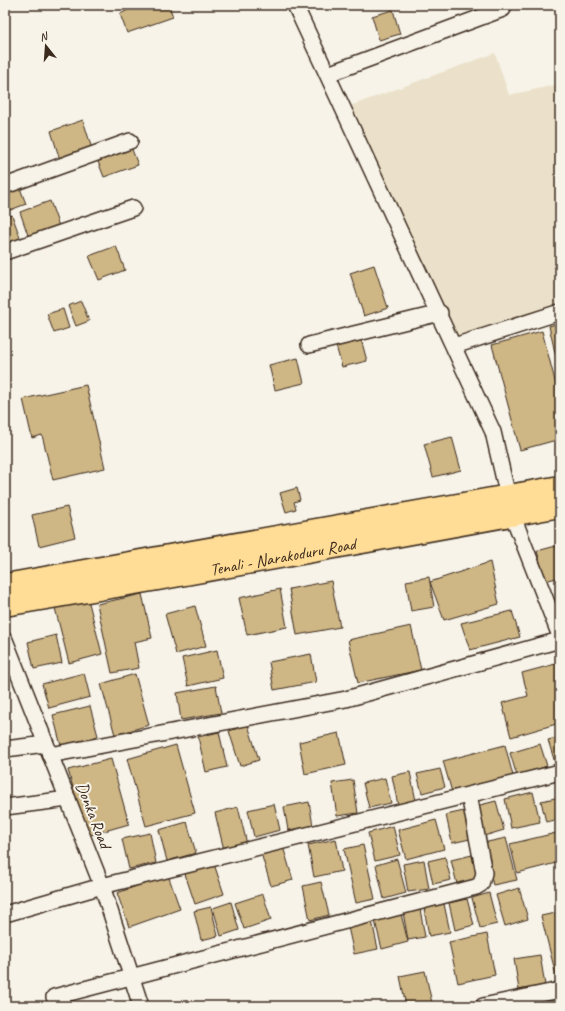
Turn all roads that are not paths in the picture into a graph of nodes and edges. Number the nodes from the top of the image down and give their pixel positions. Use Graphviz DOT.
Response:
graph roads {
  1 [pos="295,5"];
  2 [pos="503,9"];
  3 [pos="328,74"];
  4 [pos="130,141"];
  5 [pos="5,186"];
  6 [pos="133,208"];
  7 [pos="5,252"];
  8 [pos="560,312"];
  9 [pos="440,313"];
  10 [pos="309,345"];
  11 [pos="454,346"];
  12 [pos="560,487"];
  13 [pos="510,505"];
  14 [pos="560,506"];
  15 [pos="5,585"];
  16 [pos="5,605"];
  17 [pos="560,636"];
  18 [pos="5,640"];
  19 [pos="560,640"];
  20 [pos="5,749"];
  21 [pos="48,749"];
  22 [pos="560,772"];
  23 [pos="469,795"];
  24 [pos="68,799"];
  25 [pos="5,807"];
  26 [pos="102,886"];
  27 [pos="5,914"];
  28 [pos="131,976"];
  29 [pos="560,990"];
  30 [pos="54,997"];
  31 [pos="141,1006"];
  32 [pos="483,1006"];
  1 -- 3 [label="street"];
  2 -- 3 [label="street"];
  3 -- 9 [label="street"];
  4 -- 5 [label="street"];
  6 -- 7 [label="street"];
  8 -- 11 [label="street"];
  9 -- 10 [label="street"];
  9 -- 11 [label="street"];
  11 -- 13 [label="street"];
  12 -- 13 [label="main road, Tenali - Narakoduru Road"];
  13 -- 14 [label="main road, Tenali - Narakoduru Road"];
  13 -- 15 [label="main road, Tenali - Narakoduru Road"];
  13 -- 16 [label="main road, Tenali - Narakoduru Road"];
  13 -- 17 [label="street"];
  18 -- 21 [label="street, Donka Road"];
  19 -- 21 [label="street"];
  20 -- 21 [label="street"];
  21 -- 24 [label="street, Donka Road"];
  22 -- 23 [label="street"];
  23 -- 26 [label="street"];
  23 -- 28 [label="street"];
  24 -- 25 [label="street"];
  24 -- 26 [label="street, Donka Road"];
  26 -- 27 [label="street"];
  26 -- 28 [label="street, Donka Road"];
  28 -- 30 [label="street"];
  28 -- 31 [label="street, Donka Road"];
  29 -- 32 [label="street"];
}
